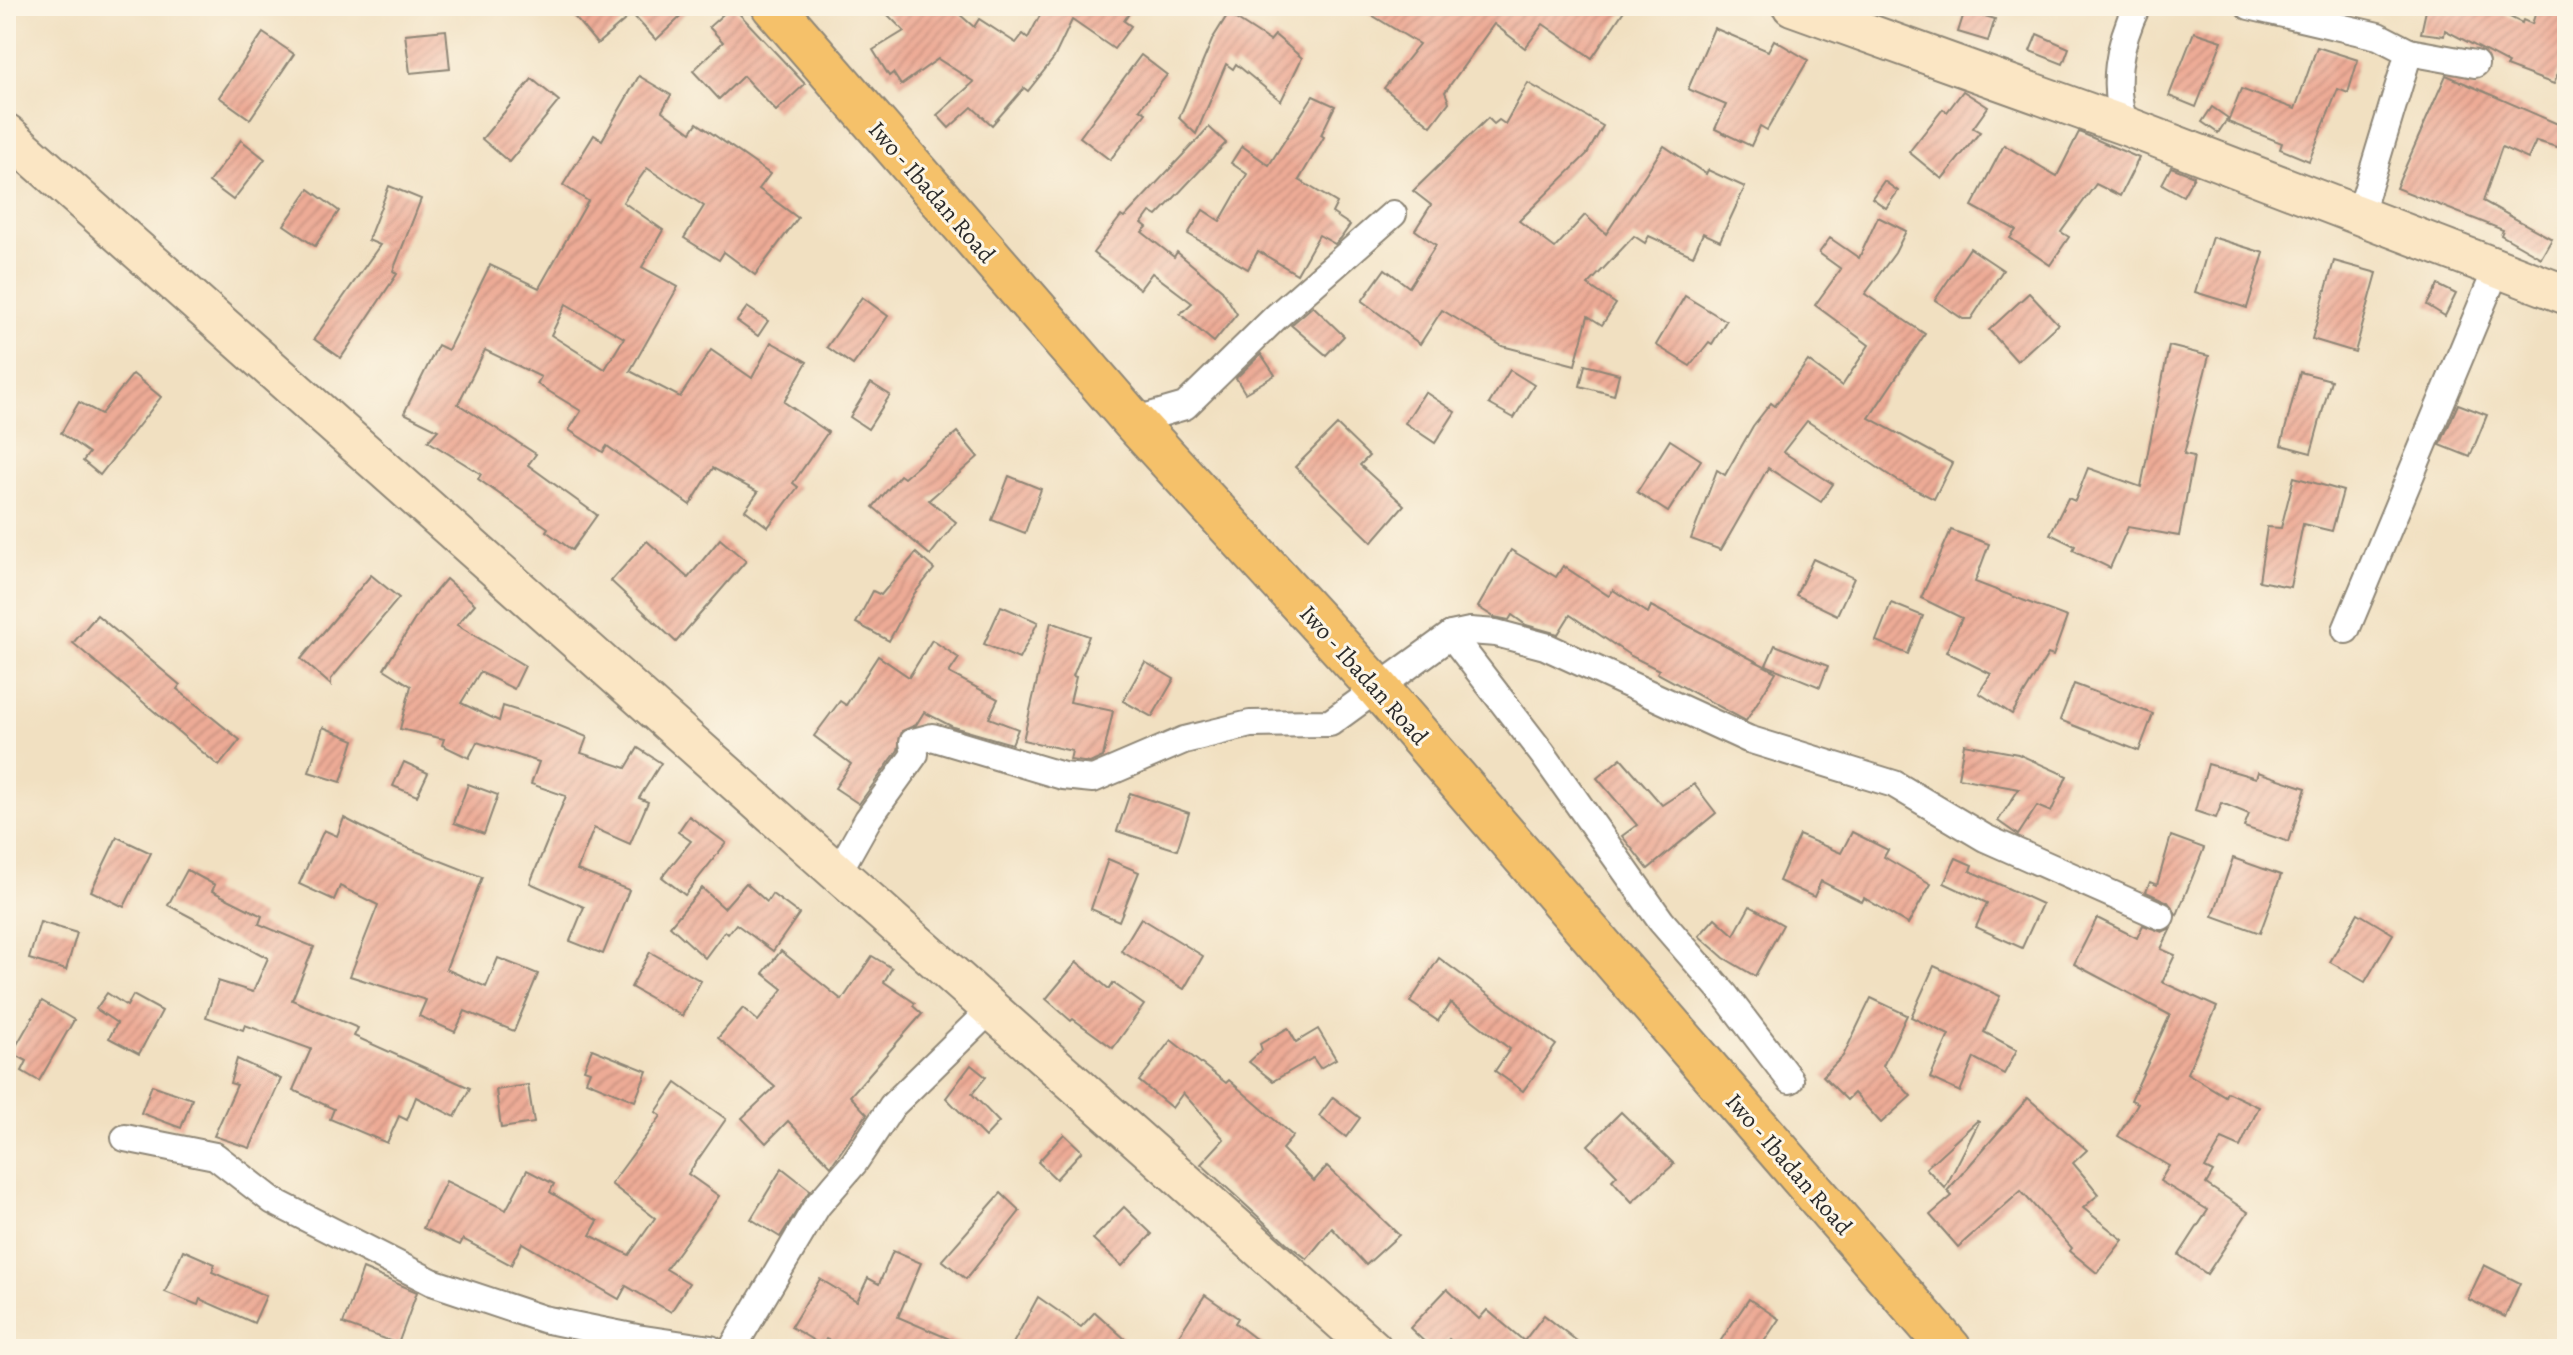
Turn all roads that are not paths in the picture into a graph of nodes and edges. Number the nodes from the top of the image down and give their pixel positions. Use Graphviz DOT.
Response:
graph roads {
  1 [pos="773,6"];
  2 [pos="1792,6"];
  3 [pos="2137,6"];
  4 [pos="2249,6"];
  5 [pos="2409,52"];
  6 [pos="2475,64"];
  7 [pos="2126,126"];
  8 [pos="6,133"];
  9 [pos="1393,214"];
  10 [pos="2359,217"];
  11 [pos="2497,268"];
  12 [pos="2567,295"];
  13 [pos="1133,421"];
  14 [pos="2346,630"];
  15 [pos="1451,635"];
  16 [pos="1377,687"];
  17 [pos="837,874"];
  18 [pos="2161,916"];
  19 [pos="991,1009"];
  20 [pos="1790,1080"];
  21 [pos="125,1138"];
  22 [pos="711,1349"];
  23 [pos="732,1349"];
  24 [pos="1373,1349"];
  25 [pos="1950,1349"];
  1 -- 13 [label="main road, Iwo - Ibadan Road"];
  2 -- 7 [label="street"];
  3 -- 7 [label="street"];
  4 -- 5 [label="street"];
  5 -- 6 [label="street"];
  5 -- 10 [label="street"];
  7 -- 10 [label="street"];
  8 -- 17 [label="street"];
  9 -- 13 [label="street"];
  10 -- 11 [label="street"];
  11 -- 12 [label="street"];
  11 -- 14 [label="street"];
  13 -- 16 [label="main road, Iwo - Ibadan Road"];
  15 -- 16 [label="street"];
  15 -- 18 [label="street"];
  15 -- 20 [label="street"];
  16 -- 17 [label="street"];
  16 -- 25 [label="main road, Iwo - Ibadan Road"];
  17 -- 19 [label="street"];
  19 -- 23 [label="street"];
  19 -- 24 [label="street"];
  21 -- 22 [label="street"];
}
